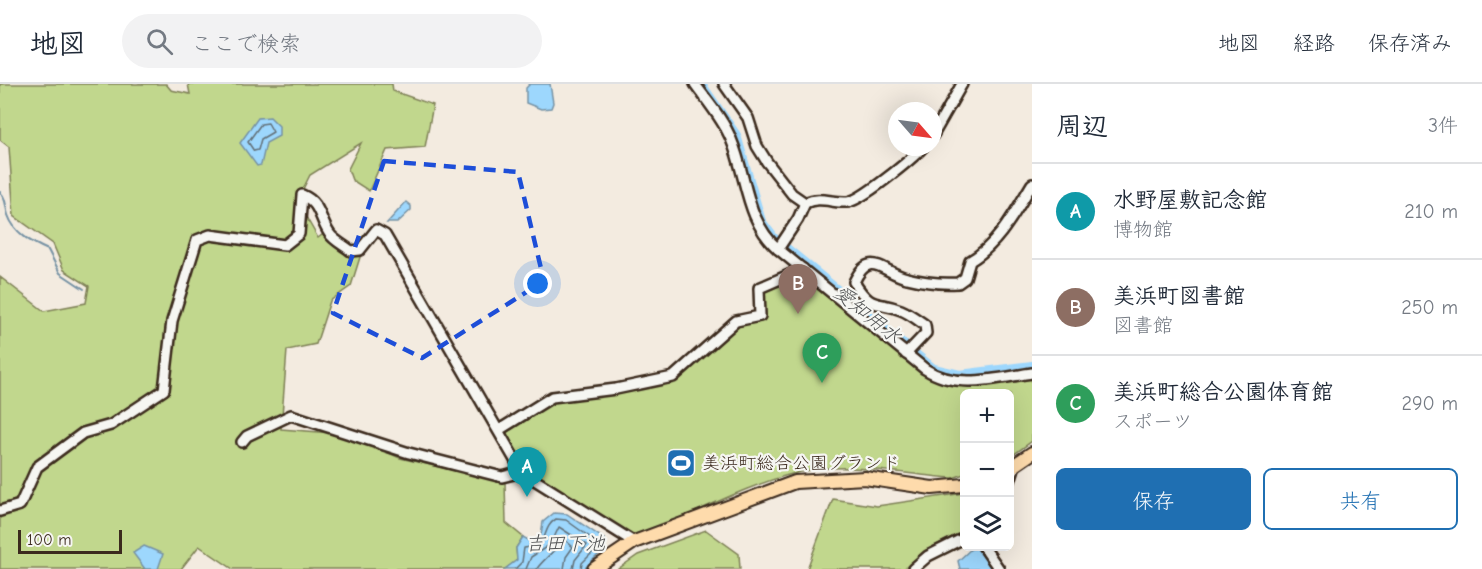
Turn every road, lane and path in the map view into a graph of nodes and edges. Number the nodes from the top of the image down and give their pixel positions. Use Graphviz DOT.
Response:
graph roads {
  1 [pos="695,84"];
  2 [pos="724,84"];
  3 [pos="962,84"];
  4 [pos="942,119"];
  5 [pos="914,156"];
  6 [pos="1032,184"];
  7 [pos="805,203"];
  8 [pos="778,249"];
  9 [pos="803,269"];
  10 [pos="906,354"];
  11 [pos="1032,373"];
  12 [pos="499,430"];
  13 [pos="242,442"];
  14 [pos="1032,453"];
  15 [pos="1014,465"];
  16 [pos="522,472"];
  17 [pos="960,485"];
  18 [pos="0,511"];
  19 [pos="960,540"];
  20 [pos="634,542"];
  21 [pos="986,551"];
  22 [pos="594,569"];
  23 [pos="913,569"];
  24 [pos="999,569"];
  1 -- 8 [label="street"];
  2 -- 7 [label="street"];
  3 -- 4 [label="street"];
  5 -- 7 [label="street"];
  6 -- 10 [label="street"];
  7 -- 8 [label="street"];
  8 -- 9 [label="street"];
  9 -- 10 [label="street"];
  9 -- 12 [label="street"];
  10 -- 11 [label="street"];
  12 -- 16 [label="street"];
  12 -- 18 [label="street"];
  13 -- 16 [label="street"];
  14 -- 15 [label="main road"];
  16 -- 20 [label="street"];
  17 -- 20 [label="main road"];
  19 -- 23 [label="street"];
  20 -- 22 [label="main road"];
  21 -- 24 [label="street"];
}
